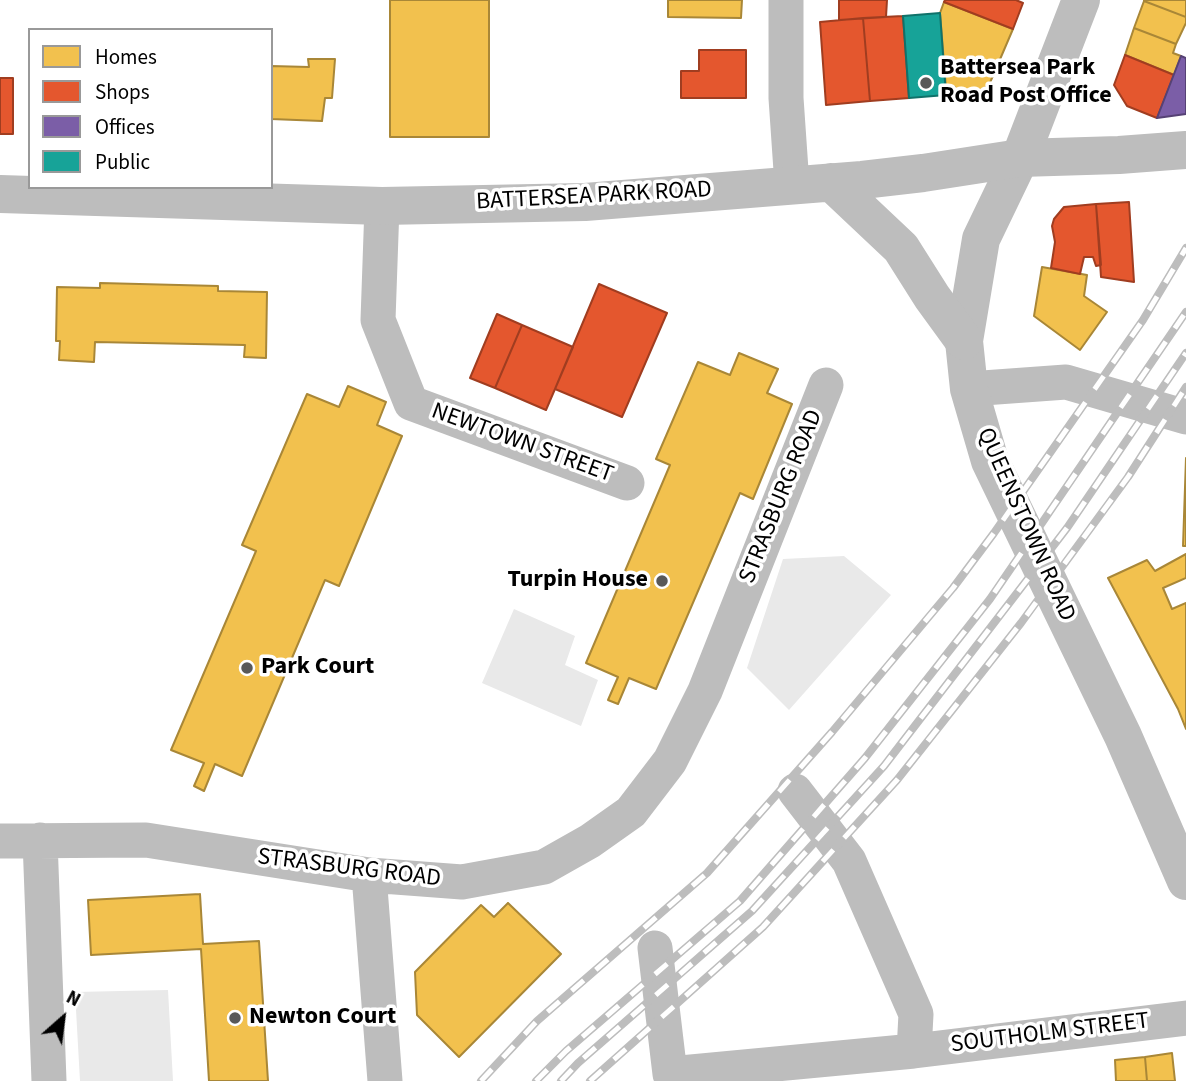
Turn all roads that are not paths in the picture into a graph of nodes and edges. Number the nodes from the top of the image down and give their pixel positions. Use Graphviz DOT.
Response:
graph roads {
  1 [pos="786,0"];
  2 [pos="1081,0"];
  3 [pos="1186,150"];
  4 [pos="1020,158"];
  5 [pos="831,182"];
  6 [pos="792,185"];
  7 [pos="0,194"];
  8 [pos="382,206"];
  9 [pos="964,341"];
  10 [pos="826,385"];
  11 [pos="969,389"];
  12 [pos="1186,417"];
  13 [pos="627,483"];
  14 [pos="794,792"];
  15 [pos="40,840"];
  16 [pos="0,841"];
  17 [pos="369,875"];
  18 [pos="1186,881"];
  19 [pos="655,948"];
  20 [pos="1186,1018"];
  21 [pos="914,1051"];
  22 [pos="49,1081"];
  23 [pos="385,1081"];
  1 -- 6 [label="street"];
  2 -- 4 [label="main road, QUEENSTOWN ROAD"];
  3 -- 4 [label="main road, BATTERSEA PARK ROAD"];
  4 -- 5 [label="main road, BATTERSEA PARK ROAD"];
  4 -- 9 [label="main road, QUEENSTOWN ROAD"];
  5 -- 6 [label="main road, BATTERSEA PARK ROAD"];
  5 -- 9 [label="main road"];
  6 -- 8 [label="main road, BATTERSEA PARK ROAD"];
  7 -- 8 [label="main road, BATTERSEA PARK ROAD"];
  8 -- 13 [label="street, NEWTOWN STREET"];
  9 -- 11 [label="main road, QUEENSTOWN ROAD"];
  10 -- 17 [label="street, STRASBURG ROAD"];
  11 -- 12 [label="street"];
  11 -- 18 [label="main road, QUEENSTOWN ROAD"];
  14 -- 21 [label="street, SOUTHOLM STREET"];
  15 -- 16 [label="street, STRASBURG ROAD"];
  15 -- 17 [label="street, STRASBURG ROAD"];
  15 -- 22 [label="street"];
  17 -- 23 [label="street"];
  19 -- 21 [label="street, SOUTHOLM STREET"];
  20 -- 21 [label="street, SOUTHOLM STREET"];
}
